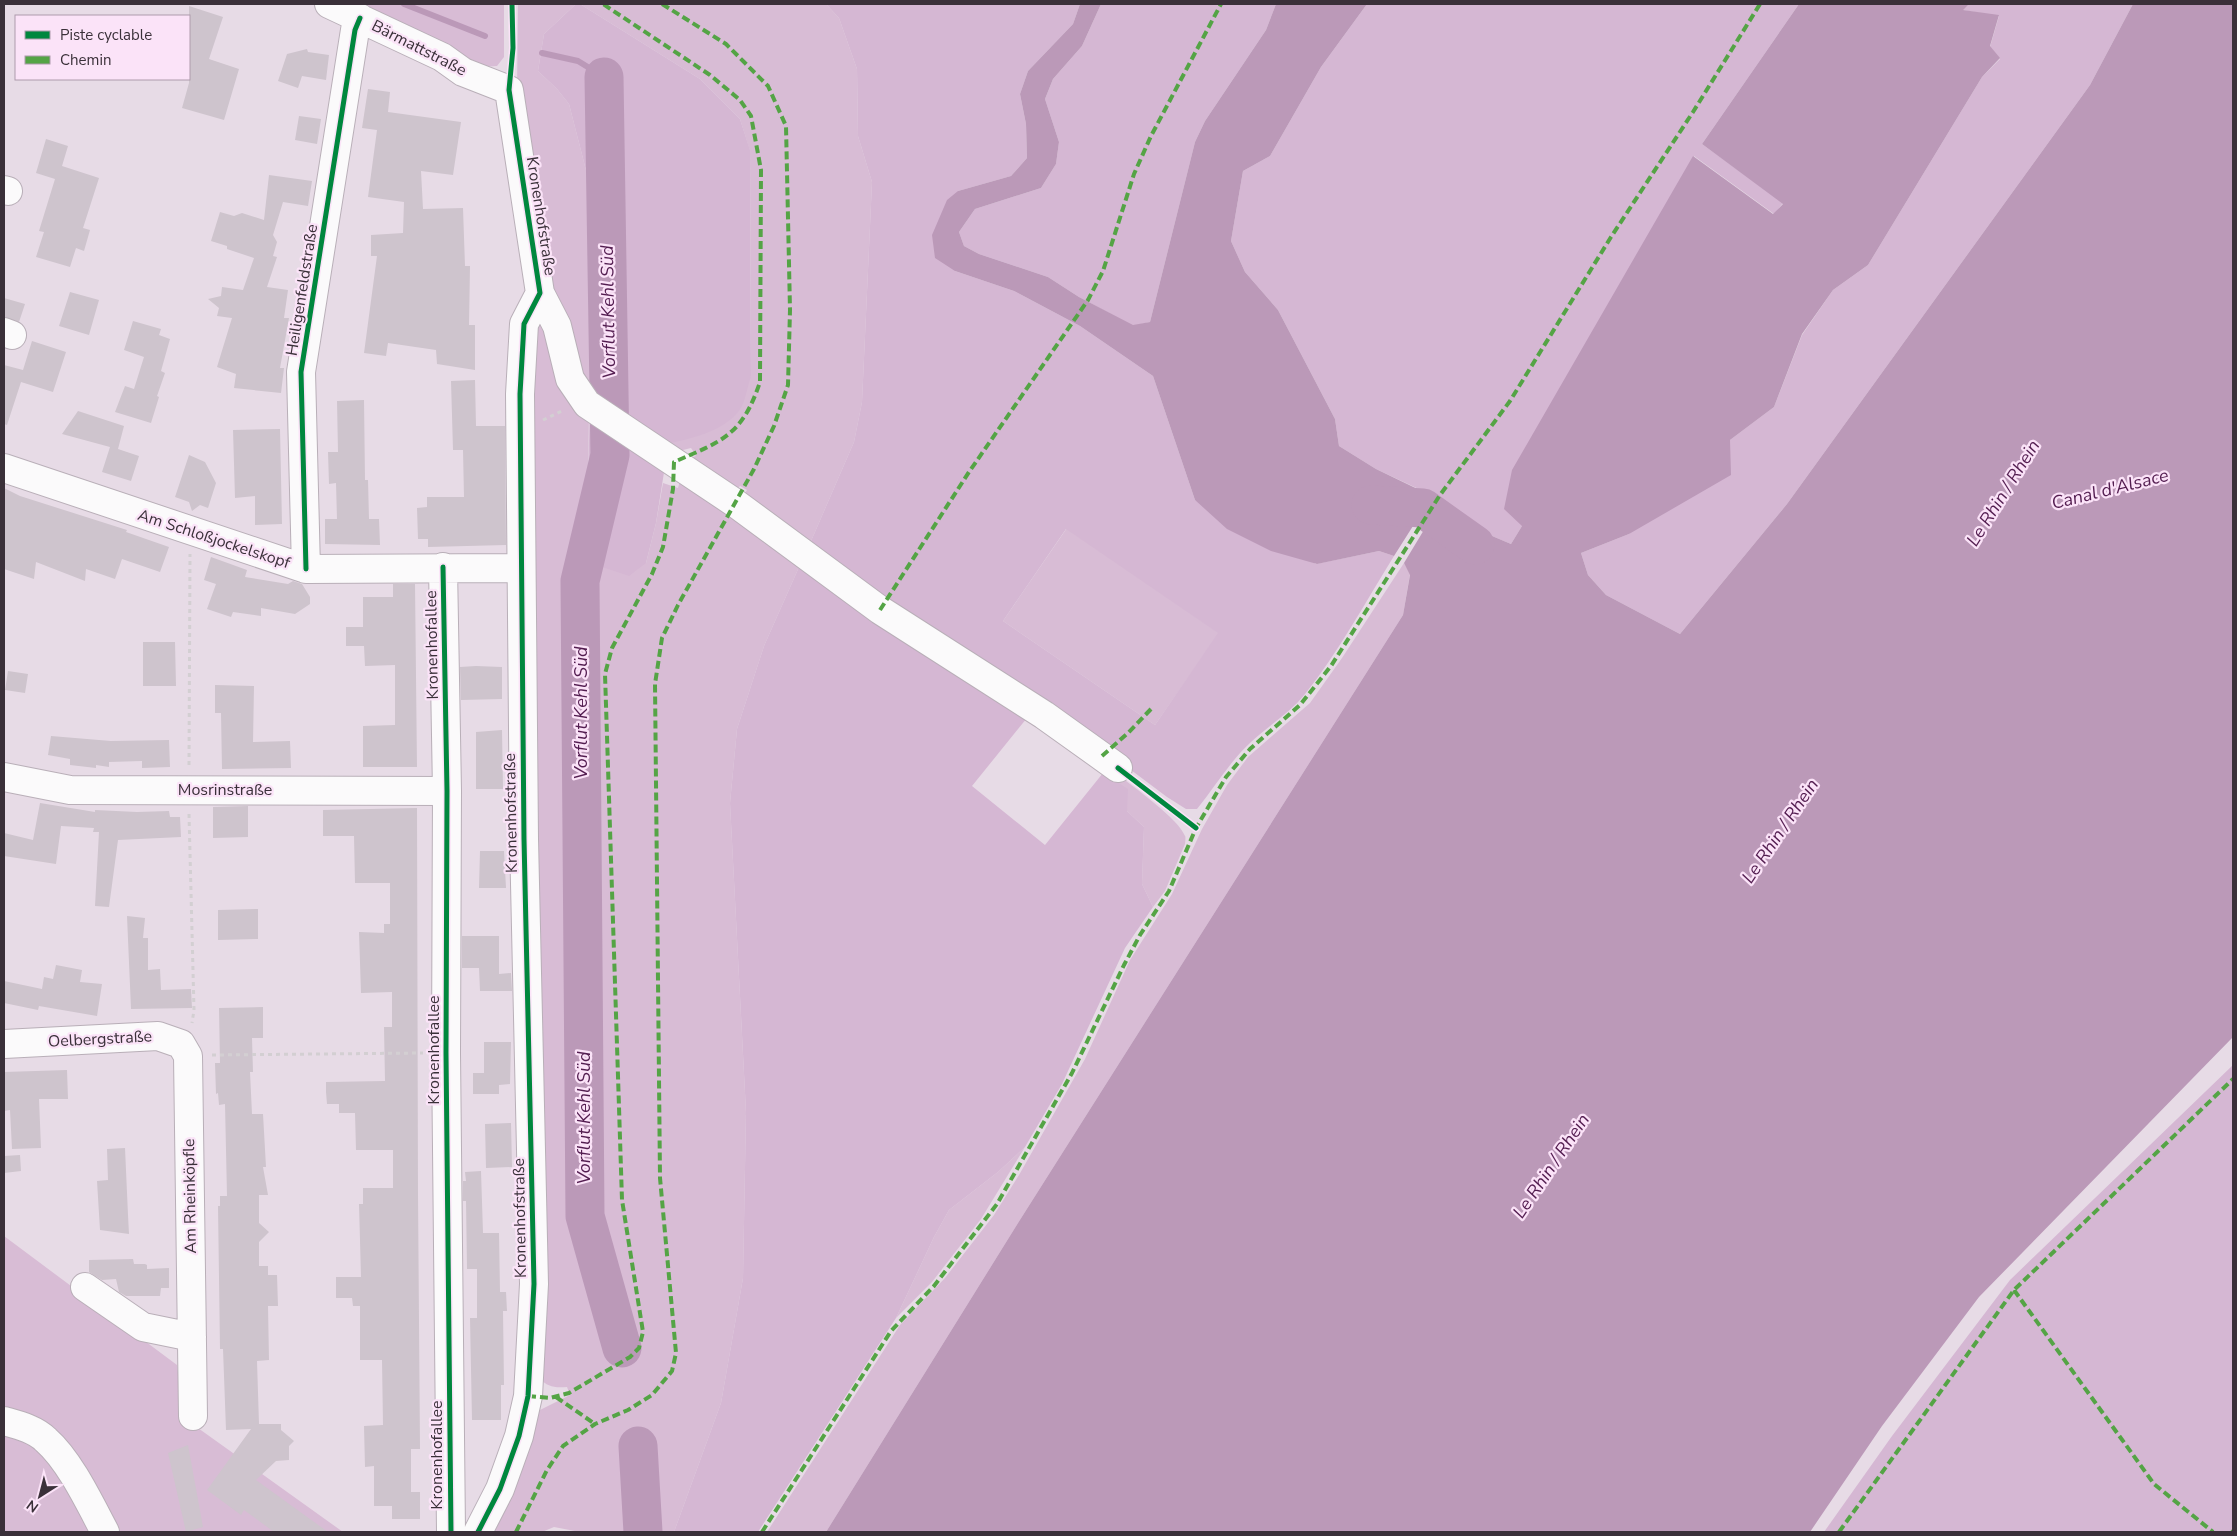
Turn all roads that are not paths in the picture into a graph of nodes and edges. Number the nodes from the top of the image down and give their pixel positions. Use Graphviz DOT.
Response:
graph roads {
  1 [pos="329,4"];
  2 [pos="360,18"];
  3 [pos="509,90"];
  4 [pos="540,293"];
  5 [pos="4,468"];
  6 [pos="443,567"];
  7 [pos="522,568"];
  8 [pos="306,569"];
  9 [pos="1118,768"];
  10 [pos="4,777"];
  11 [pos="447,791"];
  12 [pos="4,1044"];
  13 [pos="188,1056"];
  14 [pos="85,1287"];
  15 [pos="192,1338"];
  16 [pos="193,1416"];
  17 [pos="4,1421"];
  18 [pos="105,1532"];
  19 [pos="451,1532"];
  20 [pos="478,1532"];
  1 -- 2 [label="street, Bärmattstraße"];
  2 -- 3 [label="street, Bärmattstraße"];
  2 -- 8 [label="street, Heiligenfeldstraße"];
  3 -- 4 [label="street, Kronenhofstraße"];
  4 -- 7 [label="street, Kronenhofstraße"];
  4 -- 9 [label="street"];
  5 -- 8 [label="street, Am Schloßjockelskopf"];
  6 -- 7 [label="street, Am Schloßjockelskopf"];
  6 -- 8 [label="street, Am Schloßjockelskopf"];
  6 -- 11 [label="street, Kronenhofallee"];
  7 -- 20 [label="street, Kronenhofstraße"];
  10 -- 11 [label="street, Mosrinstraße"];
  11 -- 19 [label="street, Kronenhofallee"];
  12 -- 13 [label="street, Oelbergstraße"];
  13 -- 15 [label="street, Am Rheinköpfle"];
  14 -- 15 [label="street"];
  15 -- 16 [label="street, Am Rheinköpfle"];
  17 -- 18 [label="street"];
}
